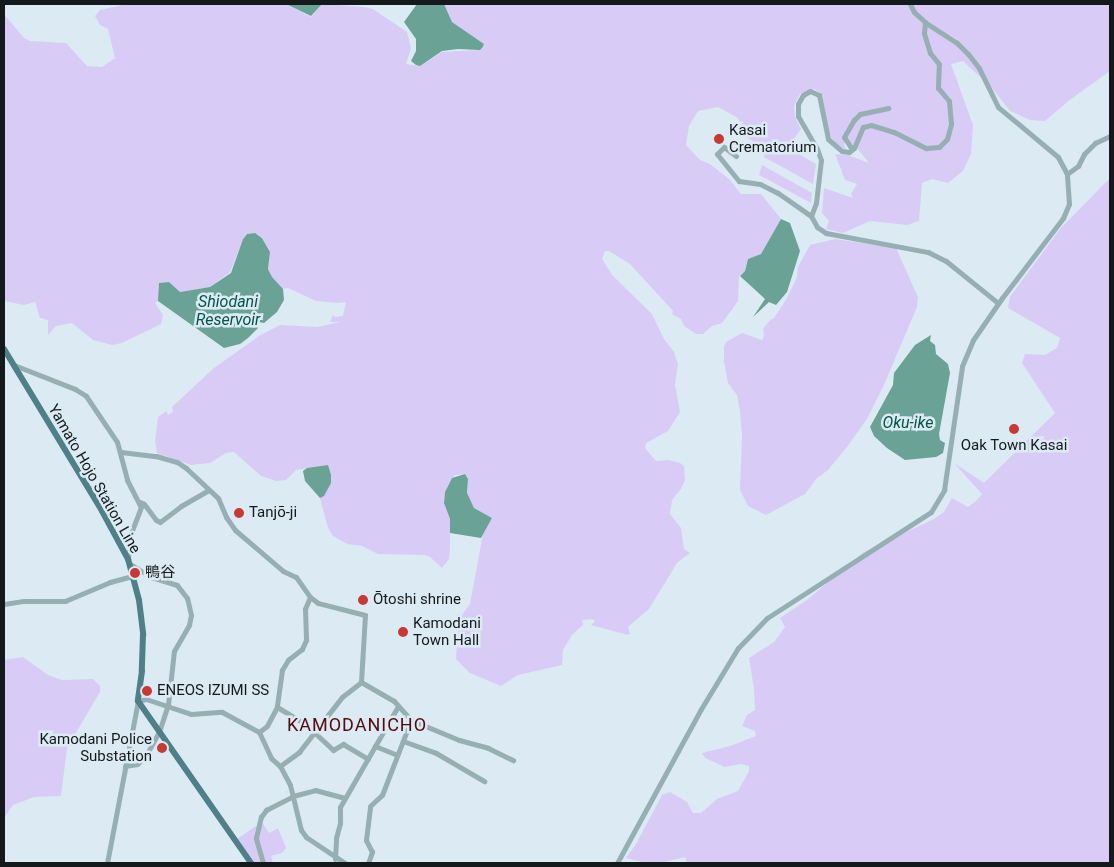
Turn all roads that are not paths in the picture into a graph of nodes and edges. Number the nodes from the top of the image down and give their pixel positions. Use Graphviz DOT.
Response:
graph roads {
  1 [pos="910,4"];
  2 [pos="925,22"];
  3 [pos="888,108"];
  4 [pos="1110,136"];
  5 [pos="852,150"];
  6 [pos="736,156"];
  7 [pos="1067,174"];
  8 [pos="811,216"];
  9 [pos="998,303"];
  10 [pos="4,349"];
  11 [pos="11,364"];
  12 [pos="121,452"];
  13 [pos="209,490"];
  14 [pos="140,502"];
  15 [pos="129,562"];
  16 [pos="133,576"];
  17 [pos="310,597"];
  18 [pos="4,604"];
  19 [pos="361,682"];
  20 [pos="138,701"];
  21 [pos="168,705"];
  22 [pos="276,706"];
  23 [pos="398,706"];
  24 [pos="411,720"];
  25 [pos="159,732"];
  26 [pos="259,732"];
  27 [pos="316,732"];
  28 [pos="403,741"];
  29 [pos="375,746"];
  30 [pos="397,755"];
  31 [pos="368,759"];
  32 [pos="513,760"];
  33 [pos="125,766"];
  34 [pos="280,766"];
  35 [pos="484,781"];
  36 [pos="293,796"];
  37 [pos="344,798"];
  38 [pos="335,859"];
  39 [pos="107,863"];
  40 [pos="251,863"];
  41 [pos="262,863"];
  42 [pos="345,863"];
  43 [pos="368,863"];
  44 [pos="617,863"];
  1 -- 2 [label="street"];
  2 -- 5 [label="street"];
  2 -- 7 [label="street"];
  3 -- 5 [label="street"];
  4 -- 7 [label="street"];
  5 -- 8 [label="street"];
  6 -- 8 [label="street"];
  7 -- 9 [label="street"];
  8 -- 9 [label="street"];
  9 -- 44 [label="street"];
  10 -- 11 [label="main road, Yamato Hojo Station Line"];
  11 -- 12 [label="street"];
  11 -- 15 [label="main road, Yamato Hojo Station Line"];
  12 -- 13 [label="street"];
  12 -- 14 [label="street"];
  13 -- 14 [label="street"];
  13 -- 17 [label="street"];
  14 -- 15 [label="street"];
  15 -- 16 [label="main road, Yamato Hojo Station Line"];
  15 -- 21 [label="street"];
  16 -- 18 [label="street"];
  16 -- 20 [label="main road, Yamato Hojo Station Line"];
  17 -- 19 [label="street"];
  17 -- 22 [label="street"];
  19 -- 23 [label="street"];
  19 -- 27 [label="street"];
  20 -- 21 [label="street"];
  20 -- 25 [label="main road"];
  20 -- 33 [label="street"];
  21 -- 25 [label="street"];
  21 -- 26 [label="street"];
  22 -- 26 [label="street"];
  22 -- 27 [label="street"];
  23 -- 24 [label="street"];
  23 -- 29 [label="street"];
  24 -- 28 [label="street"];
  24 -- 32 [label="street"];
  25 -- 33 [label="street"];
  25 -- 40 [label="main road"];
  26 -- 34 [label="street"];
  27 -- 31 [label="street"];
  27 -- 34 [label="street"];
  28 -- 30 [label="street"];
  28 -- 35 [label="street"];
  29 -- 30 [label="street"];
  29 -- 31 [label="street"];
  30 -- 43 [label="street"];
  31 -- 37 [label="street"];
  33 -- 39 [label="street"];
  34 -- 36 [label="street"];
  36 -- 37 [label="street"];
  36 -- 38 [label="street"];
  36 -- 41 [label="street"];
  37 -- 38 [label="street"];
  38 -- 42 [label="street"];
}
